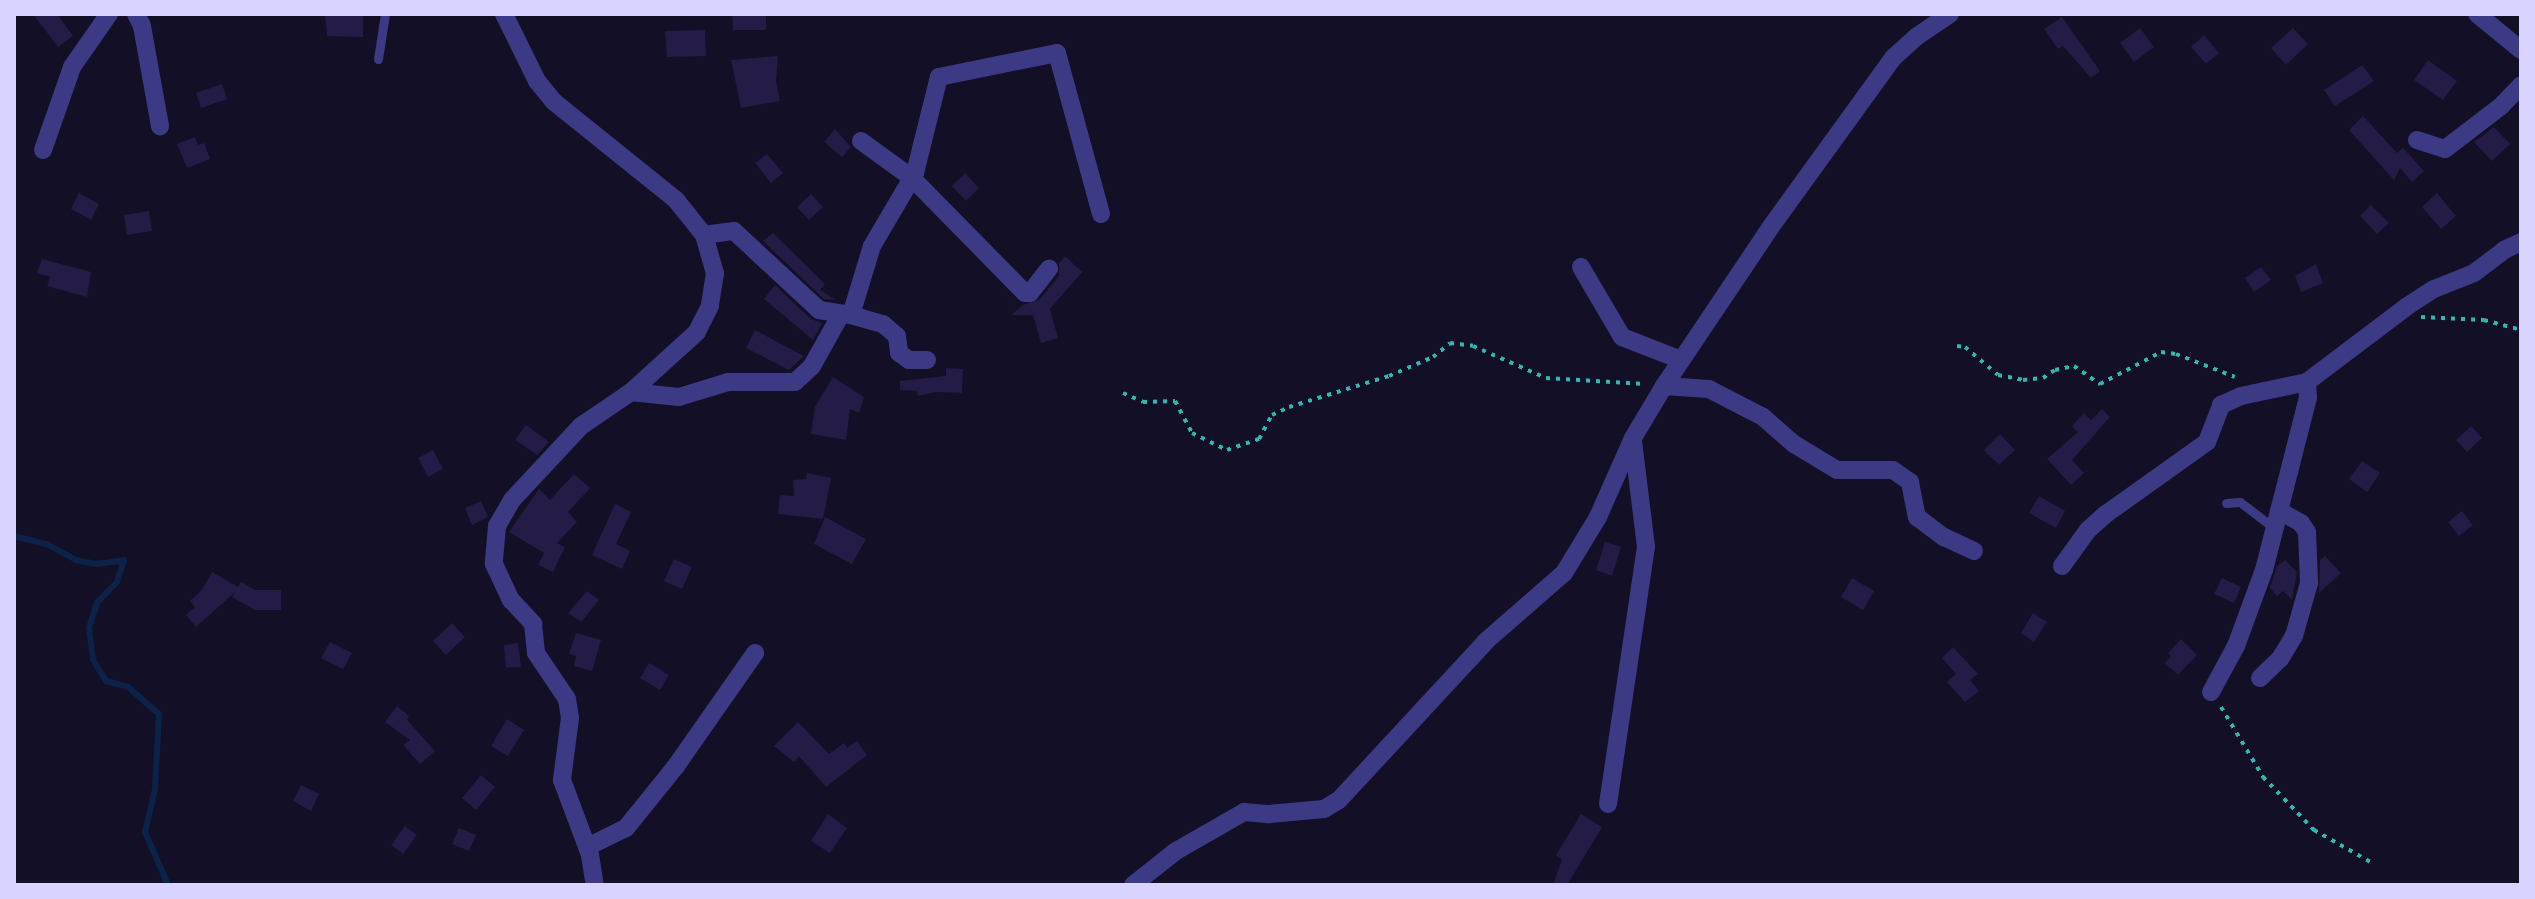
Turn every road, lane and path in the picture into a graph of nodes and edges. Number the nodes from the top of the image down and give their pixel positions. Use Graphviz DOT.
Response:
graph roads {
  1 [pos="109,14"];
  2 [pos="136,14"];
  3 [pos="385,14"];
  4 [pos="504,14"];
  5 [pos="1950,14"];
  6 [pos="2477,14"];
  7 [pos="2521,50"];
  8 [pos="378,59"];
  9 [pos="2521,85"];
  10 [pos="160,126"];
  11 [pos="2417,140"];
  12 [pos="861,141"];
  13 [pos="43,150"];
  14 [pos="912,178"];
  15 [pos="1101,214"];
  16 [pos="704,235"];
  17 [pos="2521,242"];
  18 [pos="1581,267"];
  19 [pos="1049,269"];
  20 [pos="2406,307"];
  21 [pos="845,316"];
  22 [pos="2521,330"];
  23 [pos="1957,346"];
  24 [pos="927,360"];
  25 [pos="1681,360"];
  26 [pos="2307,382"];
  27 [pos="1664,386"];
  28 [pos="631,392"];
  29 [pos="1123,393"];
  30 [pos="2261,393"];
  31 [pos="1633,438"];
  32 [pos="2226,503"];
  33 [pos="2277,519"];
  34 [pos="1974,551"];
  35 [pos="2062,566"];
  36 [pos="755,653"];
  37 [pos="2260,678"];
  38 [pos="2211,692"];
  39 [pos="1608,804"];
  40 [pos="587,847"];
  41 [pos="2372,863"];
  42 [pos="595,885"];
  43 [pos="1133,885"];
  1 -- 13 [label="street"];
  2 -- 10 [label="street"];
  3 -- 8 [label="lane"];
  4 -- 16 [label="street"];
  5 -- 25 [label="street"];
  6 -- 7 [label="street"];
  9 -- 11 [label="street"];
  12 -- 14 [label="street"];
  14 -- 15 [label="street"];
  14 -- 19 [label="street"];
  14 -- 21 [label="street"];
  16 -- 21 [label="street"];
  16 -- 28 [label="street"];
  17 -- 20 [label="street"];
  18 -- 25 [label="street"];
  20 -- 22 [label="path"];
  20 -- 26 [label="street"];
  21 -- 24 [label="street"];
  21 -- 28 [label="street"];
  23 -- 30 [label="path"];
  25 -- 27 [label="street"];
  26 -- 30 [label="street"];
  26 -- 33 [label="street"];
  27 -- 29 [label="path"];
  27 -- 31 [label="street"];
  27 -- 34 [label="street"];
  28 -- 40 [label="street"];
  30 -- 35 [label="street"];
  31 -- 39 [label="street"];
  31 -- 43 [label="street"];
  32 -- 33 [label="lane"];
  33 -- 37 [label="street"];
  33 -- 38 [label="street"];
  36 -- 40 [label="street"];
  38 -- 41 [label="path"];
  40 -- 42 [label="street"];
}
